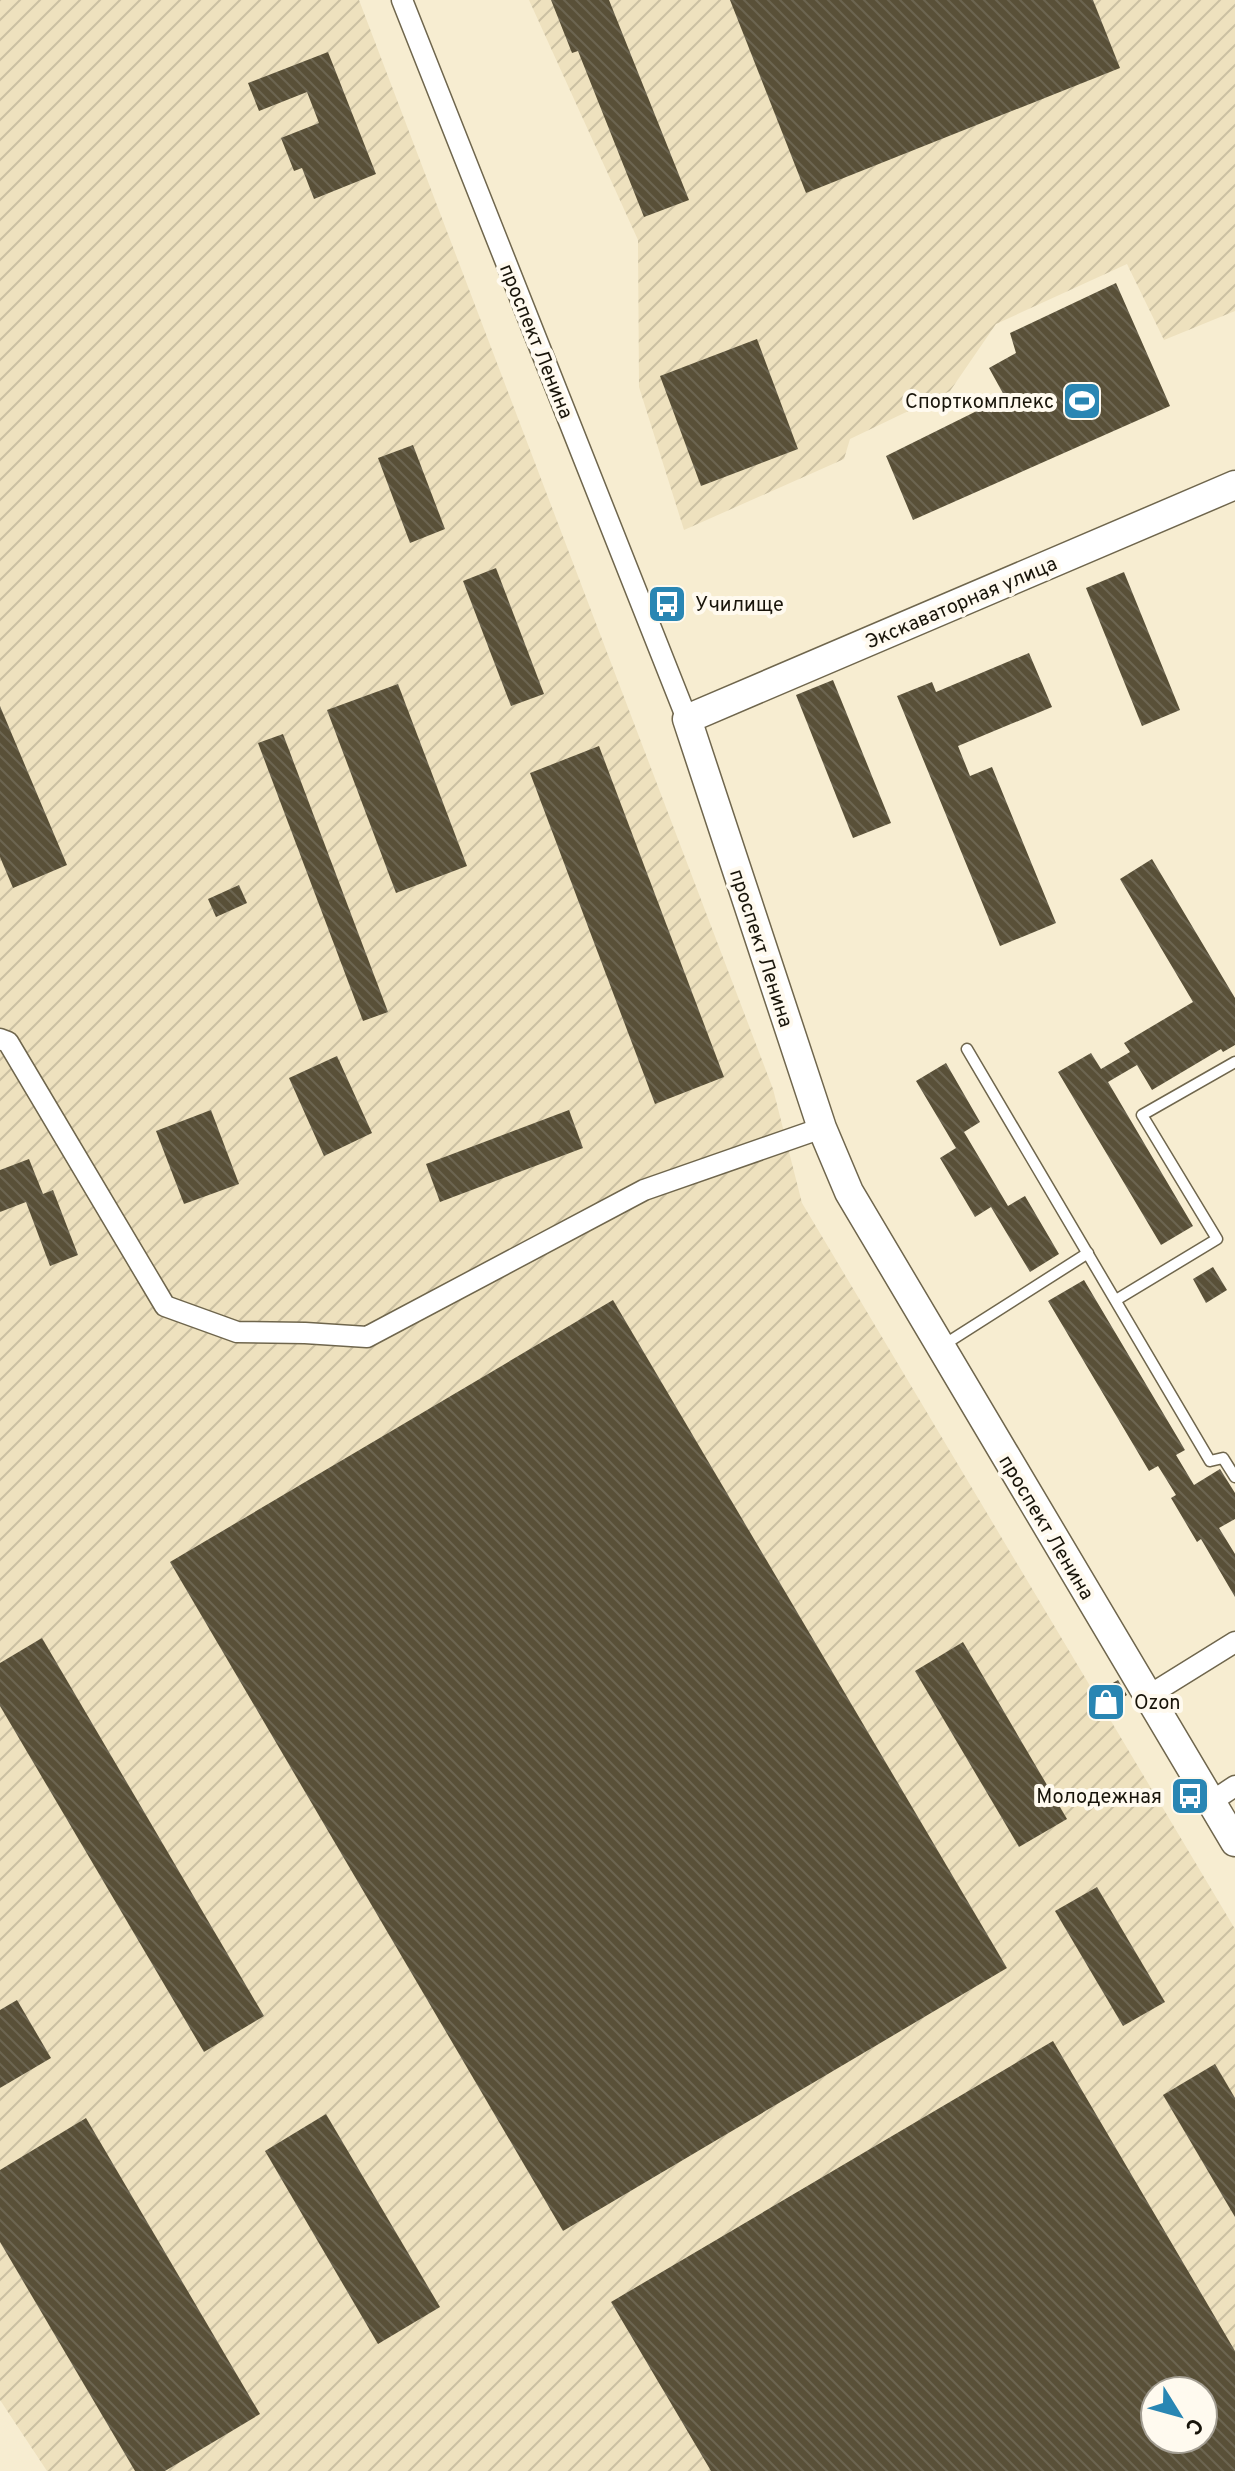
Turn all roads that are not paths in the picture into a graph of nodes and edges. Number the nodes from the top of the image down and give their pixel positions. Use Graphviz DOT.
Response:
graph roads {
  1 [pos="402,0"];
  2 [pos="1235,485"];
  3 [pos="687,719"];
  4 [pos="0,1039"];
  5 [pos="967,1049"];
  6 [pos="1235,1062"];
  7 [pos="822,1128"];
  8 [pos="1088,1253"];
  9 [pos="1116,1300"];
  10 [pos="940,1347"];
  11 [pos="1235,1477"];
  12 [pos="1235,1642"];
  13 [pos="1148,1696"];
  14 [pos="1235,1786"];
  15 [pos="1211,1802"];
  16 [pos="1235,1842"];
  1 -- 3 [label="street, проспект Ленина"];
  2 -- 3 [label="street, Экскаваторная улица"];
  3 -- 7 [label="street, проспект Ленина"];
  4 -- 7 [label="street"];
  5 -- 8 [label="lane"];
  6 -- 9 [label="lane"];
  7 -- 10 [label="street, проспект Ленина"];
  8 -- 9 [label="lane"];
  8 -- 10 [label="lane"];
  9 -- 11 [label="lane"];
  10 -- 13 [label="street, проспект Ленина"];
  12 -- 13 [label="street"];
  13 -- 15 [label="street, проспект Ленина"];
  14 -- 15 [label="street"];
  15 -- 16 [label="street, проспект Ленина"];
}
